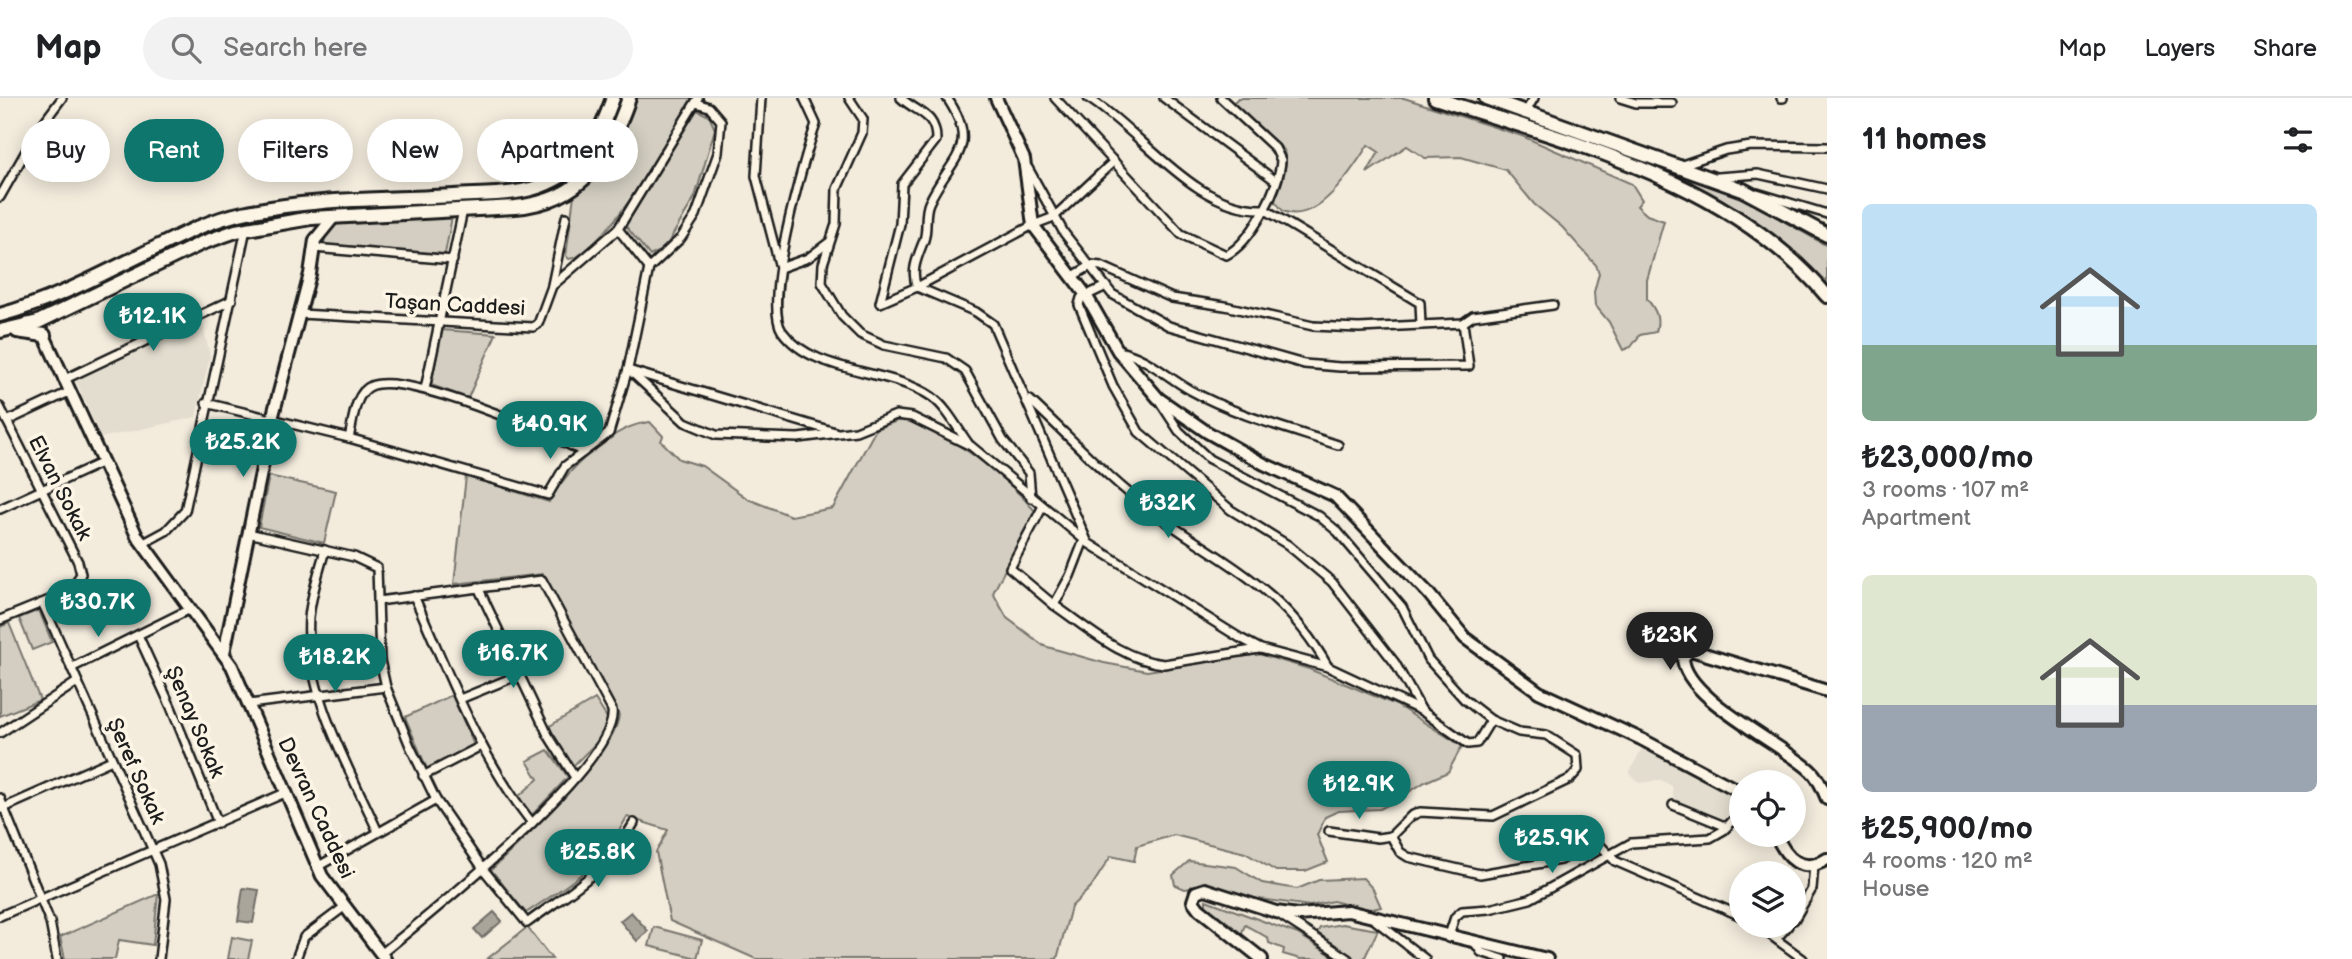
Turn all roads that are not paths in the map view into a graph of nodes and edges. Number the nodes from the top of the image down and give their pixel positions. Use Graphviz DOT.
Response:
graph roads {
  1 [pos="62,98"];
  2 [pos="613,98"];
  3 [pos="629,98"];
  4 [pos="761,98"];
  5 [pos="804,98"];
  6 [pos="849,98"];
  7 [pos="901,98"];
  8 [pos="947,98"];
  9 [pos="996,98"];
  10 [pos="1055,98"];
  11 [pos="1088,98"];
  12 [pos="1164,98"];
  13 [pos="1221,98"];
  14 [pos="1435,98"];
  15 [pos="1486,98"];
  16 [pos="1534,98"];
  17 [pos="1620,98"];
  18 [pos="697,101"];
  19 [pos="1672,103"];
  20 [pos="1526,111"];
  21 [pos="1827,147"];
  22 [pos="1024,159"];
  23 [pos="1114,161"];
  24 [pos="1678,166"];
  25 [pos="1712,178"];
  26 [pos="1276,181"];
  27 [pos="1827,189"];
  28 [pos="1743,190"];
  29 [pos="0,197"];
  30 [pos="1806,206"];
  31 [pos="1264,209"];
  32 [pos="463,210"];
  33 [pos="1827,214"];
  34 [pos="566,217"];
  35 [pos="1054,217"];
  36 [pos="333,218"];
  37 [pos="302,219"];
  38 [pos="1802,220"];
  39 [pos="1033,225"];
  40 [pos="246,229"];
  41 [pos="618,229"];
  42 [pos="1827,235"];
  43 [pos="832,239"];
  44 [pos="315,244"];
  45 [pos="453,260"];
  46 [pos="1092,265"];
  47 [pos="649,268"];
  48 [pos="780,268"];
  49 [pos="1073,276"];
  50 [pos="552,286"];
  51 [pos="1106,286"];
  52 [pos="917,287"];
  53 [pos="1086,295"];
  54 [pos="1827,296"];
  55 [pos="232,300"];
  56 [pos="39,303"];
  57 [pos="1553,304"];
  58 [pos="23,309"];
  59 [pos="63,310"];
  60 [pos="300,314"];
  61 [pos="0,315"];
  62 [pos="45,319"];
  63 [pos="439,323"];
  64 [pos="1463,323"];
  65 [pos="30,324"];
  66 [pos="1421,325"];
  67 [pos="2,331"];
  68 [pos="44,335"];
  69 [pos="1118,351"];
  70 [pos="628,369"];
  71 [pos="63,380"];
  72 [pos="425,389"];
  73 [pos="69,392"];
  74 [pos="1027,397"];
  75 [pos="1158,398"];
  76 [pos="206,403"];
  77 [pos="0,407"];
  78 [pos="272,419"];
  79 [pos="7,421"];
  80 [pos="839,434"];
  81 [pos="349,438"];
  82 [pos="1338,445"];
  83 [pos="971,446"];
  84 [pos="583,452"];
  85 [pos="103,462"];
  86 [pos="41,492"];
  87 [pos="1031,499"];
  88 [pos="1042,508"];
  89 [pos="0,509"];
  90 [pos="248,533"];
  91 [pos="1086,542"];
  92 [pos="142,544"];
  93 [pos="325,550"];
  94 [pos="478,587"];
  95 [pos="414,596"];
  96 [pos="378,601"];
  97 [pos="43,604"];
  98 [pos="1054,605"];
  99 [pos="190,609"];
  100 [pos="0,620"];
  101 [pos="138,635"];
  102 [pos="1261,649"];
  103 [pos="224,653"];
  104 [pos="71,667"];
  105 [pos="1328,667"];
  106 [pos="521,674"];
  107 [pos="77,682"];
  108 [pos="386,687"];
  109 [pos="1827,691"];
  110 [pos="320,695"];
  111 [pos="460,699"];
  112 [pos="249,704"];
  113 [pos="1422,712"];
  114 [pos="1492,720"];
  115 [pos="0,733"];
  116 [pos="481,746"];
  117 [pos="112,760"];
  118 [pos="423,776"];
  119 [pos="574,776"];
  120 [pos="1729,786"];
  121 [pos="285,793"];
  122 [pos="0,798"];
  123 [pos="1827,799"];
  124 [pos="436,800"];
  125 [pos="1673,805"];
  126 [pos="2,808"];
  127 [pos="218,823"];
  128 [pos="532,823"];
  129 [pos="634,823"];
  130 [pos="1729,825"];
  131 [pos="1727,827"];
  132 [pos="1329,831"];
  133 [pos="378,832"];
  134 [pos="1391,836"];
  135 [pos="1783,847"];
  136 [pos="153,850"];
  137 [pos="1609,857"];
  138 [pos="1827,859"];
  139 [pos="1814,865"];
  140 [pos="317,867"];
  141 [pos="484,870"];
  142 [pos="41,899"];
  143 [pos="1806,899"];
  144 [pos="344,907"];
  145 [pos="1729,911"];
  146 [pos="1276,912"];
  147 [pos="0,916"];
  148 [pos="1371,916"];
  149 [pos="1448,938"];
  150 [pos="1779,938"];
  151 [pos="1475,943"];
  152 [pos="383,956"];
  153 [pos="57,959"];
  154 [pos="159,959"];
  155 [pos="296,959"];
  156 [pos="1262,959"];
  157 [pos="1348,959"];
  158 [pos="1426,959"];
  159 [pos="1503,959"];
  160 [pos="1547,959"];
  161 [pos="1803,959"];
  1 -- 29 [label="street"];
  2 -- 56 [label="main road"];
  3 -- 32 [label="main road"];
  4 -- 48 [label="street"];
  5 -- 48 [label="street"];
  6 -- 43 [label="street"];
  7 -- 52 [label="street"];
  8 -- 52 [label="street"];
  9 -- 22 [label="main road"];
  10 -- 23 [label="street"];
  11 -- 31 [label="street"];
  12 -- 26 [label="street"];
  13 -- 26 [label="street"];
  14 -- 54 [label="main road"];
  15 -- 20 [label="main road"];
  16 -- 20 [label="street"];
  17 -- 19 [label="street"];
  18 -- 41 [label="street, Taşan Caddesi"];
  18 -- 47 [label="street"];
  20 -- 24 [label="main road"];
  21 -- 24 [label="street"];
  22 -- 35 [label="street"];
  22 -- 39 [label="main road"];
  23 -- 31 [label="street"];
  23 -- 35 [label="street"];
  24 -- 25 [label="main road"];
  25 -- 27 [label="street"];
  25 -- 28 [label="main road"];
  26 -- 31 [label="street"];
  28 -- 30 [label="street"];
  28 -- 38 [label="main road"];
  30 -- 33 [label="street"];
  30 -- 38 [label="street"];
  31 -- 66 [label="street"];
  32 -- 36 [label="main road"];
  32 -- 45 [label="street"];
  34 -- 50 [label="street"];
  35 -- 39 [label="street"];
  35 -- 46 [label="street"];
  36 -- 37 [label="main road"];
  36 -- 44 [label="main road"];
  37 -- 40 [label="main road"];
  37 -- 44 [label="main road"];
  38 -- 42 [label="main road"];
  39 -- 49 [label="main road"];
  39 -- 52 [label="street"];
  40 -- 55 [label="street"];
  40 -- 59 [label="main road"];
  41 -- 47 [label="street"];
  41 -- 50 [label="street, Taşan Caddesi"];
  43 -- 48 [label="street"];
  43 -- 87 [label="street"];
  44 -- 45 [label="street"];
  44 -- 60 [label="main road"];
  45 -- 63 [label="street"];
  46 -- 49 [label="street"];
  46 -- 51 [label="street"];
  46 -- 66 [label="street"];
  47 -- 70 [label="street"];
  48 -- 83 [label="street"];
  49 -- 53 [label="main road"];
  50 -- 63 [label="street, Taşan Caddesi"];
  51 -- 53 [label="street"];
  51 -- 64 [label="street"];
  52 -- 74 [label="street"];
  53 -- 69 [label="main road"];
  53 -- 113 [label="street"];
  55 -- 71 [label="street"];
  55 -- 76 [label="street"];
  56 -- 58 [label="main road"];
  56 -- 62 [label="main road"];
  57 -- 64 [label="street"];
  58 -- 61 [label="main road"];
  58 -- 65 [label="main road"];
  59 -- 62 [label="main road"];
  59 -- 68 [label="main road"];
  60 -- 63 [label="street, Taşan Caddesi"];
  60 -- 78 [label="main road"];
  62 -- 65 [label="main road"];
  62 -- 68 [label="main road"];
  63 -- 72 [label="street"];
  64 -- 66 [label="street"];
  65 -- 67 [label="main road"];
  65 -- 68 [label="main road"];
  67 -- 68 [label="main road"];
  68 -- 71 [label="main road, Devran Caddesi"];
  69 -- 75 [label="main road"];
  69 -- 82 [label="street"];
  70 -- 80 [label="street"];
  70 -- 80 [label="street"];
  70 -- 84 [label="street"];
  71 -- 73 [label="main road, Devran Caddesi"];
  72 -- 81 [label="street"];
  72 -- 84 [label="street"];
  73 -- 79 [label="street"];
  73 -- 85 [label="main road, Devran Caddesi"];
  74 -- 91 [label="street"];
  74 -- 105 [label="street"];
  75 -- 114 [label="street"];
  75 -- 120 [label="main road"];
  76 -- 78 [label="street"];
  76 -- 92 [label="street"];
  77 -- 79 [label="street, Elvan Sokak"];
  78 -- 81 [label="street"];
  78 -- 90 [label="main road"];
  79 -- 86 [label="street, Elvan Sokak"];
  80 -- 83 [label="street"];
  81 -- 84 [label="street"];
  83 -- 87 [label="street"];
  85 -- 86 [label="street"];
  85 -- 92 [label="main road, Devran Caddesi"];
  86 -- 89 [label="street"];
  86 -- 97 [label="street, Elvan Sokak"];
  87 -- 88 [label="street"];
  88 -- 91 [label="street"];
  88 -- 98 [label="street"];
  90 -- 93 [label="street"];
  90 -- 103 [label="main road"];
  91 -- 98 [label="street"];
  91 -- 102 [label="street"];
  92 -- 99 [label="main road, Devran Caddesi"];
  93 -- 96 [label="street"];
  93 -- 110 [label="street"];
  94 -- 95 [label="street"];
  94 -- 106 [label="street"];
  94 -- 119 [label="street"];
  95 -- 96 [label="street"];
  95 -- 111 [label="street"];
  96 -- 108 [label="street"];
  97 -- 100 [label="street, Elvan Sokak"];
  97 -- 104 [label="street, Şeref Sokak"];
  98 -- 102 [label="street"];
  99 -- 101 [label="street"];
  99 -- 103 [label="main road, Devran Caddesi"];
  101 -- 104 [label="street"];
  101 -- 127 [label="street, Şenay Sokak"];
  102 -- 105 [label="street"];
  103 -- 112 [label="main road, Devran Caddesi"];
  104 -- 107 [label="street, Şeref Sokak"];
  105 -- 113 [label="street"];
  106 -- 111 [label="street"];
  106 -- 119 [label="street"];
  107 -- 115 [label="street"];
  107 -- 117 [label="street, Şeref Sokak"];
  108 -- 110 [label="street"];
  108 -- 118 [label="street"];
  109 -- 123 [label="main road"];
  110 -- 112 [label="street"];
  110 -- 133 [label="street"];
  111 -- 116 [label="street"];
  112 -- 121 [label="main road, Devran Caddesi"];
  113 -- 114 [label="street"];
  114 -- 134 [label="street"];
  116 -- 118 [label="street"];
  116 -- 128 [label="street"];
  117 -- 126 [label="street"];
  117 -- 136 [label="street, Şeref Sokak"];
  118 -- 124 [label="street"];
  119 -- 128 [label="street"];
  121 -- 127 [label="street"];
  121 -- 140 [label="main road, Devran Caddesi"];
  122 -- 126 [label="street"];
  124 -- 133 [label="street"];
  124 -- 141 [label="street"];
  125 -- 131 [label="street"];
  126 -- 142 [label="street"];
  127 -- 136 [label="street"];
  128 -- 141 [label="street"];
  129 -- 141 [label="street"];
  130 -- 131 [label="street"];
  131 -- 137 [label="street"];
  132 -- 134 [label="street"];
  133 -- 140 [label="street"];
  134 -- 137 [label="street"];
  135 -- 139 [label="main road"];
  136 -- 142 [label="street"];
  136 -- 154 [label="street, Şeref Sokak"];
  137 -- 145 [label="street"];
  137 -- 149 [label="street"];
  138 -- 139 [label="main road"];
  139 -- 143 [label="street"];
  140 -- 144 [label="main road, Devran Caddesi"];
  141 -- 152 [label="street"];
  142 -- 147 [label="street"];
  142 -- 153 [label="street"];
  144 -- 152 [label="main road, Devran Caddesi"];
  144 -- 155 [label="street"];
  146 -- 148 [label="main road"];
  146 -- 156 [label="main road"];
  146 -- 157 [label="street"];
  148 -- 149 [label="main road"];
  148 -- 158 [label="street"];
  149 -- 151 [label="main road"];
  150 -- 161 [label="street"];
  151 -- 159 [label="street"];
  151 -- 160 [label="main road"];
}
